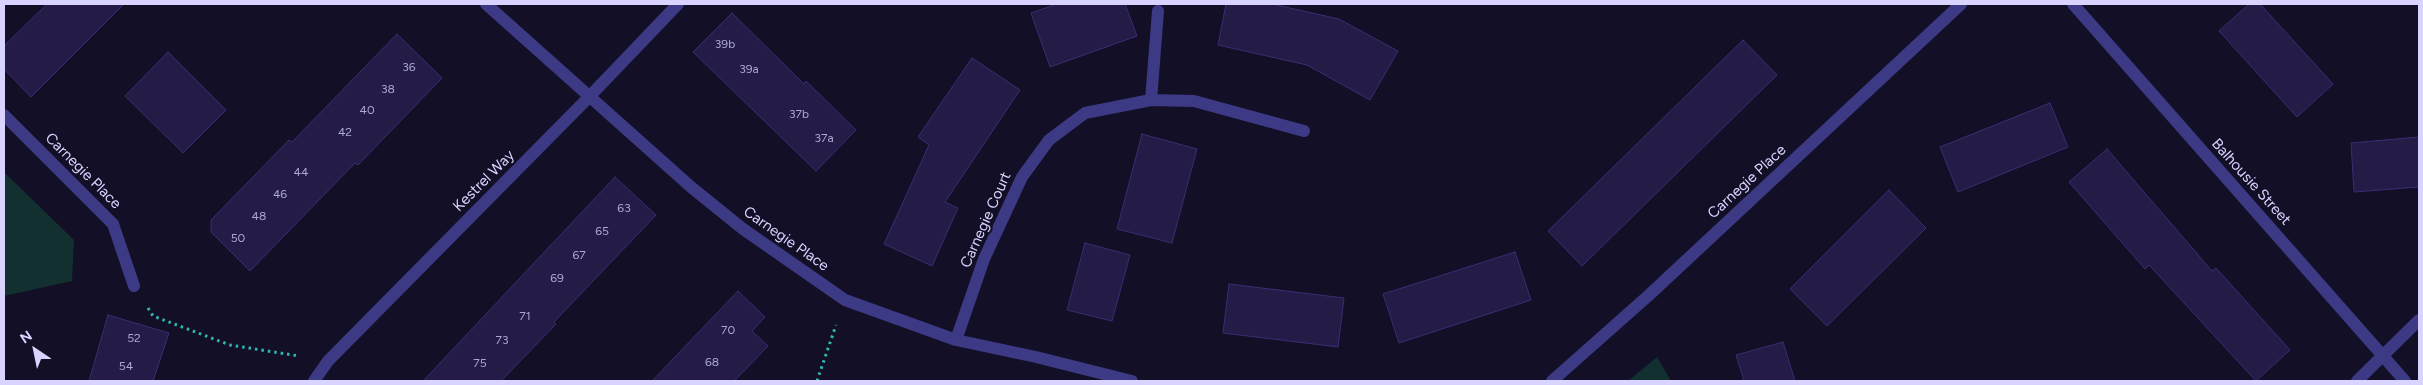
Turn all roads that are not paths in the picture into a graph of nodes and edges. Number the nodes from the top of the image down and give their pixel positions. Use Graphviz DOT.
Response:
graph roads {
  1 [pos="486,4"];
  2 [pos="678,4"];
  3 [pos="1961,4"];
  4 [pos="2073,4"];
  5 [pos="1158,11"];
  6 [pos="590,97"];
  7 [pos="1151,100"];
  8 [pos="4,115"];
  9 [pos="1304,131"];
  10 [pos="134,286"];
  11 [pos="2419,320"];
  12 [pos="956,340"];
  13 [pos="2383,357"];
  14 [pos="314,381"];
  15 [pos="1132,381"];
  16 [pos="1552,381"];
  17 [pos="2357,381"];
  18 [pos="2404,381"];
  1 -- 6 [label="street, Carnegie Place"];
  2 -- 6 [label="street, Kestrel Way"];
  3 -- 16 [label="street, Carnegie Place"];
  4 -- 13 [label="street, Balhousie Street"];
  5 -- 7 [label="street"];
  6 -- 12 [label="street, Carnegie Place"];
  6 -- 14 [label="street, Kestrel Way"];
  7 -- 9 [label="street, Carnegie Court"];
  7 -- 12 [label="street, Carnegie Court"];
  8 -- 10 [label="street, Carnegie Place"];
  11 -- 13 [label="street"];
  12 -- 15 [label="street, Carnegie Place"];
  13 -- 17 [label="street"];
  13 -- 18 [label="street, Balhousie Street"];
}
